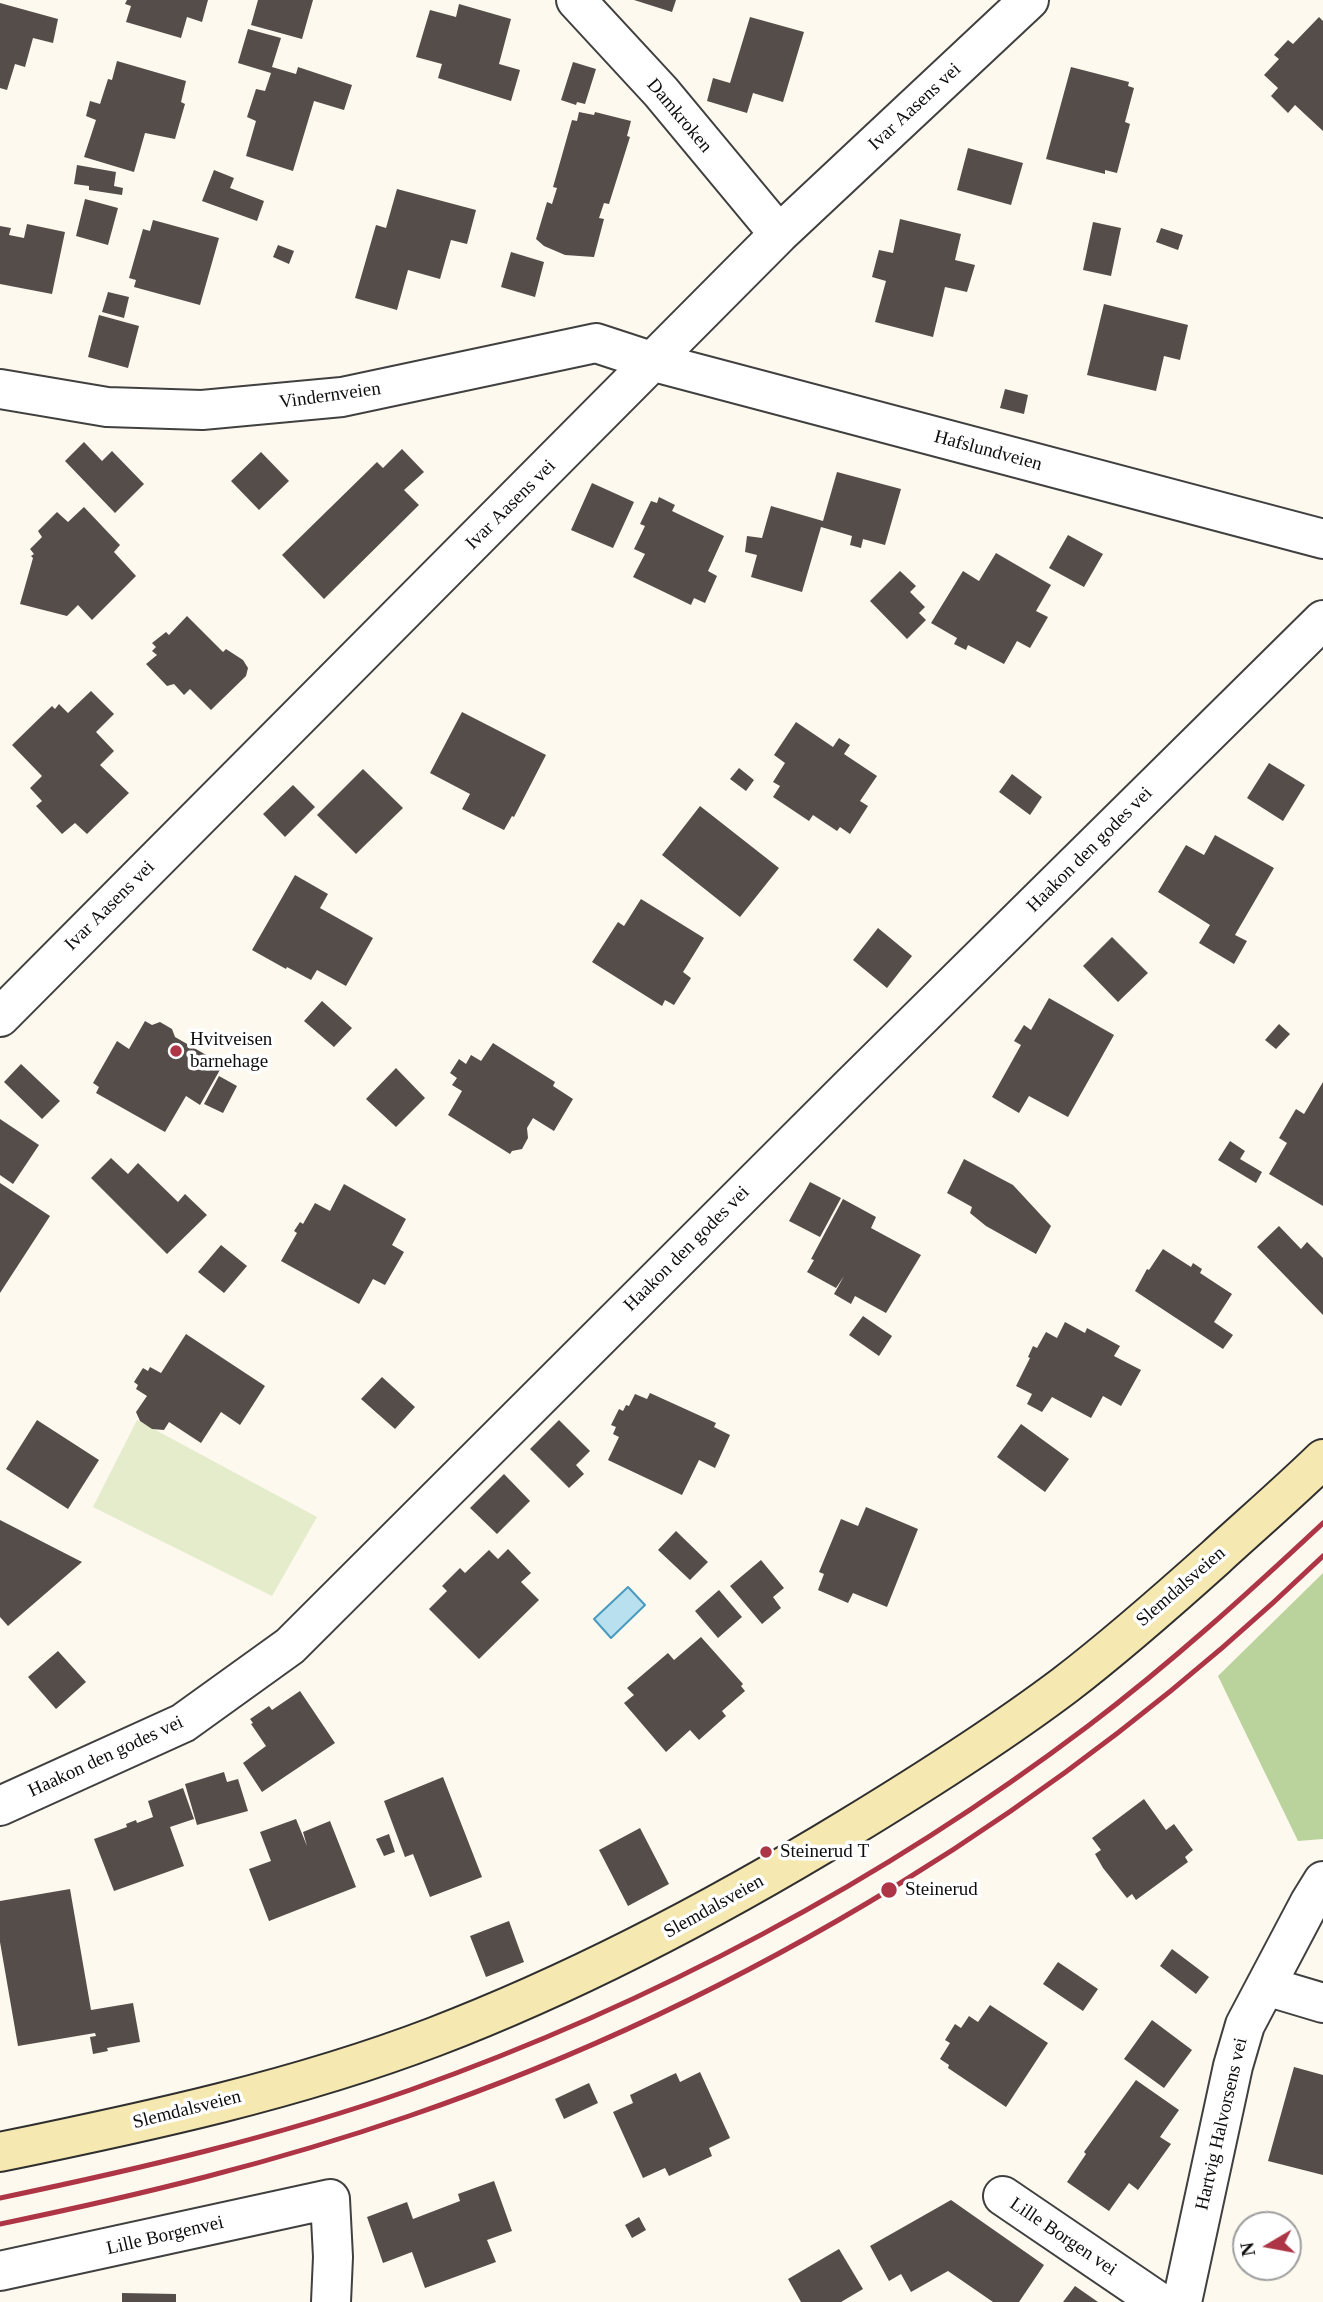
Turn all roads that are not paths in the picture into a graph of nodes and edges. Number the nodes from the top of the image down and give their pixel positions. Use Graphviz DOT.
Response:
graph roads {
  1 [pos="576,0"];
  2 [pos="1029,0"];
  3 [pos="779,234"];
  4 [pos="654,362"];
  5 [pos="0,389"];
  6 [pos="1323,539"];
  7 [pos="1323,620"];
  8 [pos="0,1017"];
  9 [pos="1323,1459"];
  10 [pos="0,1807"];
  11 [pos="1323,1881"];
  12 [pos="1266,1986"];
  13 [pos="1323,2003"];
  14 [pos="0,2152"];
  15 [pos="1003,2196"];
  16 [pos="0,2271"];
  17 [pos="331,2302"];
  18 [pos="1159,2302"];
  19 [pos="1182,2302"];
  1 -- 3 [label="street, Damkroken"];
  2 -- 3 [label="street, Ivar Aasens vei"];
  3 -- 4 [label="street, Ivar Aasens vei"];
  4 -- 5 [label="street, Vindernveien"];
  4 -- 6 [label="street, Hafslundveien"];
  4 -- 8 [label="street, Ivar Aasens vei"];
  7 -- 10 [label="street, Haakon den godes vei"];
  9 -- 14 [label="main road, Slemdalsveien"];
  11 -- 12 [label="street, Hartvig Halvorsens vei"];
  12 -- 13 [label="street"];
  12 -- 19 [label="street, Hartvig Halvorsens vei"];
  15 -- 18 [label="street, Lille Borgen vei"];
  16 -- 17 [label="street, Lille Borgenvei"];
}
